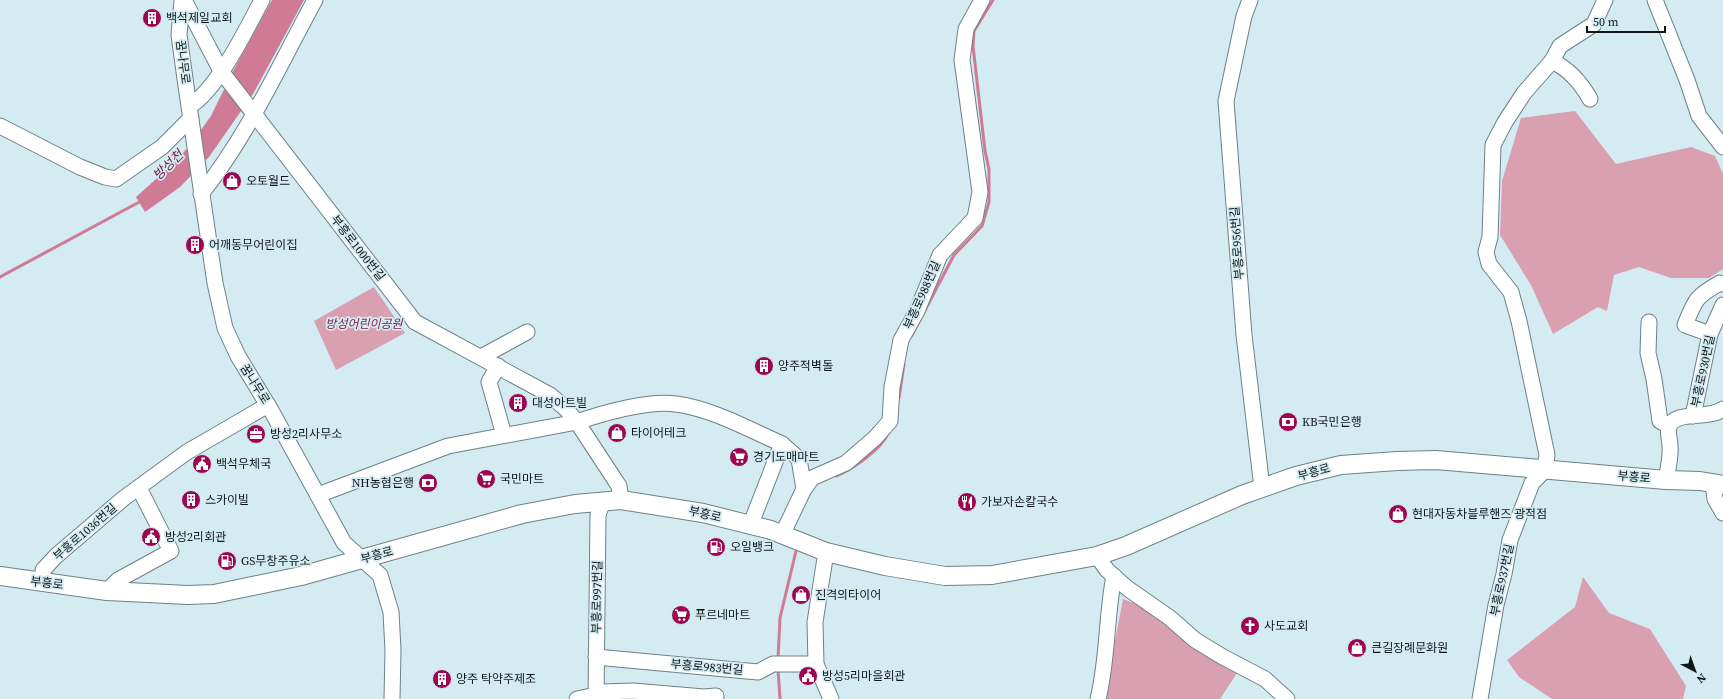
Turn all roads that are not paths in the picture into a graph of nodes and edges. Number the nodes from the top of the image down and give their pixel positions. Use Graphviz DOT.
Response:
graph roads {
  1 [pos="183,0"];
  2 [pos="262,0"];
  3 [pos="315,0"];
  4 [pos="982,0"];
  5 [pos="1250,0"];
  6 [pos="1606,0"];
  7 [pos="1655,0"];
  8 [pos="1552,61"];
  9 [pos="221,71"];
  10 [pos="1590,99"];
  11 [pos="252,111"];
  12 [pos="191,116"];
  13 [pos="0,126"];
  14 [pos="1723,147"];
  15 [pos="201,191"];
  16 [pos="1723,284"];
  17 [pos="1723,305"];
  18 [pos="1649,322"];
  19 [pos="527,332"];
  20 [pos="1710,334"];
  21 [pos="481,357"];
  22 [pos="498,366"];
  23 [pos="268,404"];
  24 [pos="1723,409"];
  25 [pos="1693,416"];
  26 [pos="577,422"];
  27 [pos="1669,426"];
  28 [pos="504,435"];
  29 [pos="782,444"];
  30 [pos="1545,470"];
  31 [pos="1666,480"];
  32 [pos="1718,485"];
  33 [pos="139,488"];
  34 [pos="1262,488"];
  35 [pos="804,489"];
  36 [pos="318,495"];
  37 [pos="621,500"];
  38 [pos="603,501"];
  39 [pos="1723,513"];
  40 [pos="750,526"];
  41 [pos="782,536"];
  42 [pos="826,552"];
  43 [pos="1097,556"];
  44 [pos="362,559"];
  45 [pos="0,576"];
  46 [pos="1114,576"];
  47 [pos="44,582"];
  48 [pos="107,591"];
  49 [pos="596,657"];
  50 [pos="816,664"];
  51 [pos="716,696"];
  52 [pos="596,697"];
  53 [pos="1280,697"];
  54 [pos="392,699"];
  55 [pos="577,699"];
  56 [pos="831,699"];
  57 [pos="1098,699"];
  58 [pos="1480,699"];
  1 -- 9 [label="street, 꿈나무로"];
  1 -- 12 [label="street, 꿈나무로"];
  2 -- 9 [label="street"];
  3 -- 11 [label="street"];
  4 -- 35 [label="street, 부흥로988번길"];
  5 -- 34 [label="street, 부흥로956번길"];
  6 -- 8 [label="street"];
  7 -- 14 [label="street"];
  8 -- 10 [label="street"];
  8 -- 30 [label="street"];
  9 -- 11 [label="street, 꿈나무로"];
  9 -- 12 [label="street"];
  11 -- 15 [label="street"];
  11 -- 21 [label="street, 부흥로1000번길"];
  12 -- 13 [label="street"];
  12 -- 15 [label="street, 꿈나무로"];
  15 -- 23 [label="street, 꿈나무로"];
  16 -- 20 [label="street"];
  17 -- 20 [label="street, 부흥로930번길"];
  18 -- 27 [label="street"];
  19 -- 21 [label="street"];
  20 -- 25 [label="street, 부흥로930번길"];
  21 -- 22 [label="street, 부흥로1000번길"];
  22 -- 26 [label="street, 부흥로1000번길"];
  22 -- 28 [label="street"];
  23 -- 33 [label="street, 부흥로1036번길"];
  23 -- 36 [label="street, 꿈나무로"];
  24 -- 25 [label="street, 부흥로930번길"];
  25 -- 27 [label="street, 부흥로930번길"];
  26 -- 28 [label="street"];
  26 -- 29 [label="street"];
  26 -- 37 [label="street, 부흥로1000번길"];
  27 -- 31 [label="street"];
  28 -- 36 [label="street"];
  29 -- 35 [label="street"];
  29 -- 40 [label="street"];
  30 -- 31 [label="main road, 부흥로"];
  30 -- 34 [label="main road, 부흥로"];
  30 -- 58 [label="street, 부흥로937번길"];
  31 -- 32 [label="main road, 부흥로"];
  32 -- 39 [label="street"];
  33 -- 47 [label="street, 부흥로1036번길"];
  33 -- 48 [label="street"];
  34 -- 43 [label="main road, 부흥로"];
  35 -- 41 [label="street, 부흥로988번길"];
  36 -- 44 [label="street, 꿈나무로"];
  37 -- 38 [label="main road, 부흥로"];
  37 -- 40 [label="main road, 부흥로"];
  38 -- 44 [label="main road, 부흥로"];
  38 -- 49 [label="street, 부흥로997번길"];
  40 -- 41 [label="main road, 부흥로"];
  41 -- 42 [label="main road, 부흥로"];
  42 -- 43 [label="main road, 부흥로"];
  42 -- 50 [label="street"];
  43 -- 46 [label="street"];
  44 -- 48 [label="main road, 부흥로"];
  44 -- 54 [label="street, 꿈나무로"];
  45 -- 47 [label="main road, 부흥로"];
  46 -- 53 [label="street"];
  46 -- 57 [label="street"];
  47 -- 48 [label="main road, 부흥로"];
  49 -- 50 [label="street, 부흥로983번길"];
  49 -- 52 [label="street, 부흥로997번길"];
  50 -- 56 [label="street"];
  51 -- 52 [label="street"];
  52 -- 55 [label="street"];
}
